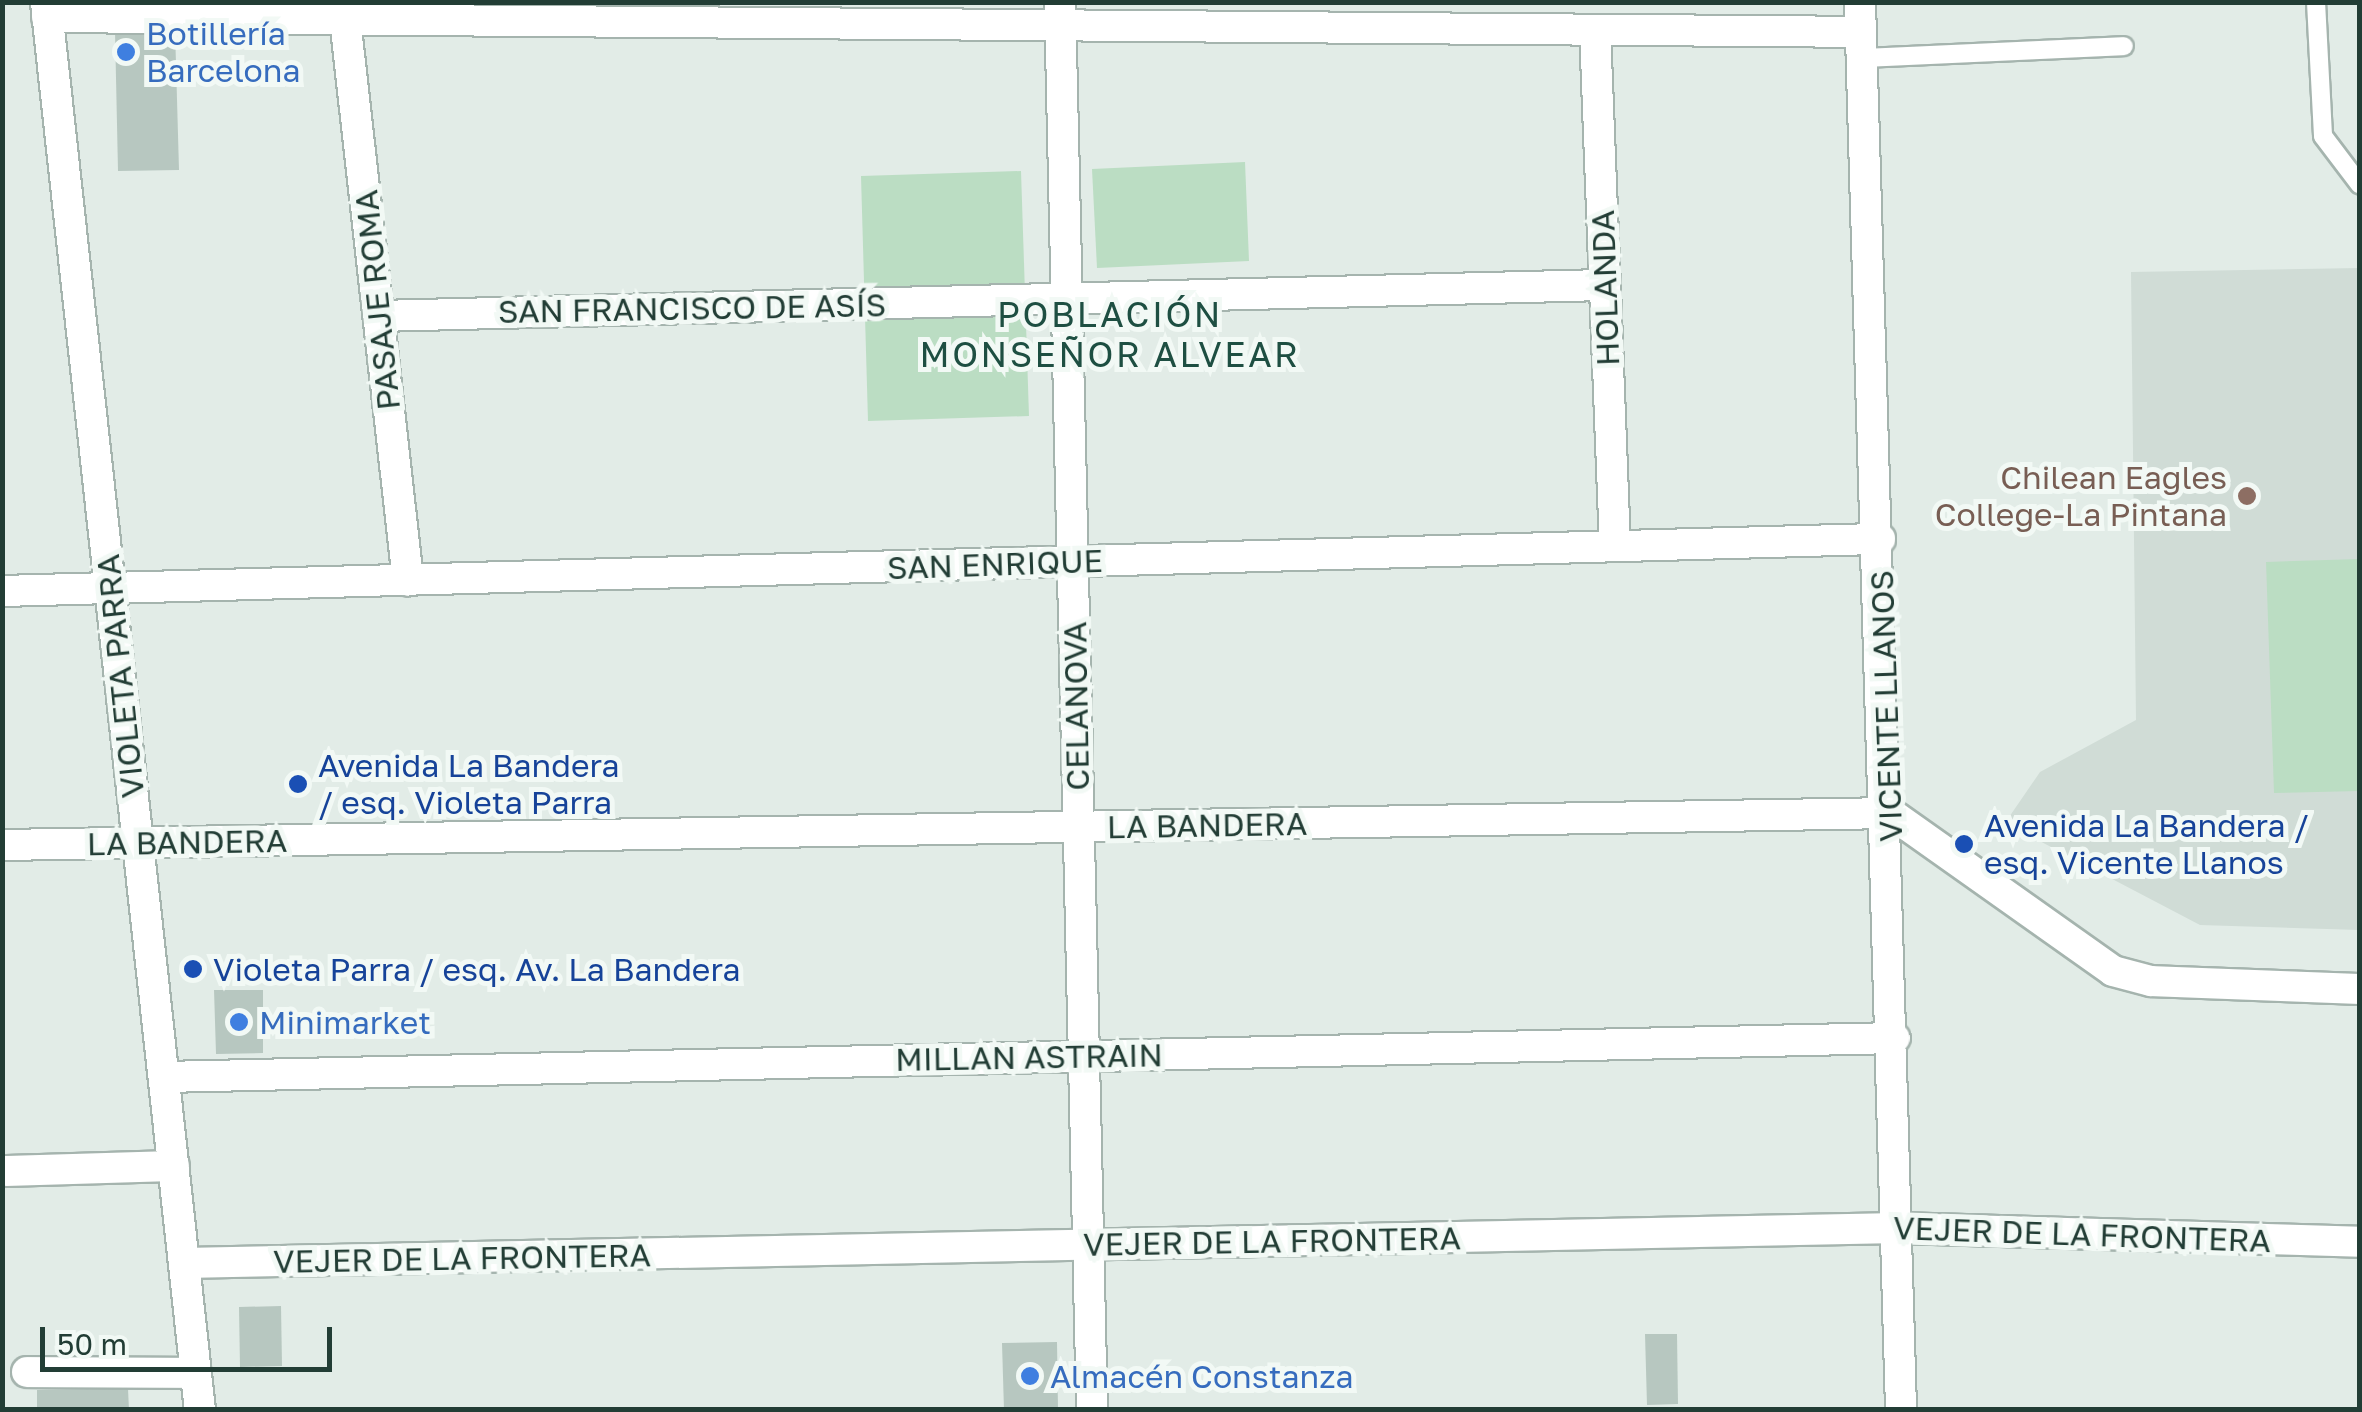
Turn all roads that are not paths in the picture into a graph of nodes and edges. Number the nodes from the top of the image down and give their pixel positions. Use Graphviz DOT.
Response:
graph roads {
  1 [pos="2316,2"];
  2 [pos="47,10"];
  3 [pos="1060,14"];
  4 [pos="345,19"];
  5 [pos="1595,30"];
  6 [pos="1861,31"];
  7 [pos="2124,46"];
  8 [pos="2360,185"];
  9 [pos="1605,285"];
  10 [pos="1066,298"];
  11 [pos="379,316"];
  12 [pos="1880,539"];
  13 [pos="1614,546"];
  14 [pos="1072,562"];
  15 [pos="408,580"];
  16 [pos="111,588"];
  17 [pos="2,591"];
  18 [pos="1890,813"];
  19 [pos="1078,827"];
  20 [pos="138,842"];
  21 [pos="2,845"];
  22 [pos="2360,989"];
  23 [pos="1894,1038"];
  24 [pos="1084,1056"];
  25 [pos="164,1077"];
  26 [pos="174,1166"];
  27 [pos="6,1171"];
  28 [pos="1899,1228"];
  29 [pos="2360,1242"];
  30 [pos="1088,1245"];
  31 [pos="184,1263"];
  32 [pos="27,1372"];
  33 [pos="196,1373"];
  34 [pos="200,1410"];
  35 [pos="1092,1410"];
  36 [pos="1901,1410"];
  1 -- 8 [label="lane"];
  2 -- 4 [label="street"];
  2 -- 16 [label="street, VIOLETA PARRA"];
  3 -- 4 [label="street"];
  3 -- 5 [label="street"];
  3 -- 10 [label="street, CELANOVA"];
  4 -- 11 [label="street, PASAJE ROMA"];
  5 -- 6 [label="street"];
  5 -- 9 [label="street, HOLANDA"];
  6 -- 7 [label="lane"];
  6 -- 12 [label="street, VICENTE LLANOS"];
  9 -- 10 [label="street, SAN FRANCISCO DE ASÍS"];
  9 -- 13 [label="street, HOLANDA"];
  10 -- 11 [label="street, SAN FRANCISCO DE ASÍS"];
  10 -- 14 [label="street, CELANOVA"];
  11 -- 15 [label="street, PASAJE ROMA"];
  12 -- 13 [label="street, SAN ENRIQUE"];
  12 -- 18 [label="street, VICENTE LLANOS"];
  13 -- 14 [label="street, SAN ENRIQUE"];
  14 -- 15 [label="street, SAN ENRIQUE"];
  14 -- 19 [label="street, CELANOVA"];
  15 -- 16 [label="street, SAN ENRIQUE"];
  16 -- 17 [label="street, SAN ENRIQUE"];
  16 -- 20 [label="street, VIOLETA PARRA"];
  18 -- 19 [label="street, LA BANDERA"];
  18 -- 22 [label="street"];
  18 -- 23 [label="street, VICENTE LLANOS"];
  19 -- 20 [label="street, LA BANDERA"];
  19 -- 24 [label="street, CELANOVA"];
  20 -- 21 [label="street, LA BANDERA"];
  20 -- 25 [label="street, VIOLETA PARRA"];
  23 -- 24 [label="street, MILLAN ASTRAIN"];
  23 -- 28 [label="street, VICENTE LLANOS"];
  24 -- 25 [label="street, MILLAN ASTRAIN"];
  24 -- 30 [label="street, CELANOVA"];
  25 -- 26 [label="street, VIOLETA PARRA"];
  26 -- 27 [label="street"];
  26 -- 31 [label="street, VIOLETA PARRA"];
  28 -- 29 [label="street, VEJER DE LA FRONTERA"];
  28 -- 30 [label="street, VEJER DE LA FRONTERA"];
  28 -- 36 [label="street, VICENTE LLANOS"];
  30 -- 31 [label="street, VEJER DE LA FRONTERA"];
  30 -- 35 [label="street, CELANOVA"];
  31 -- 33 [label="street, VIOLETA PARRA"];
  32 -- 33 [label="street"];
  33 -- 34 [label="street, VIOLETA PARRA"];
}
